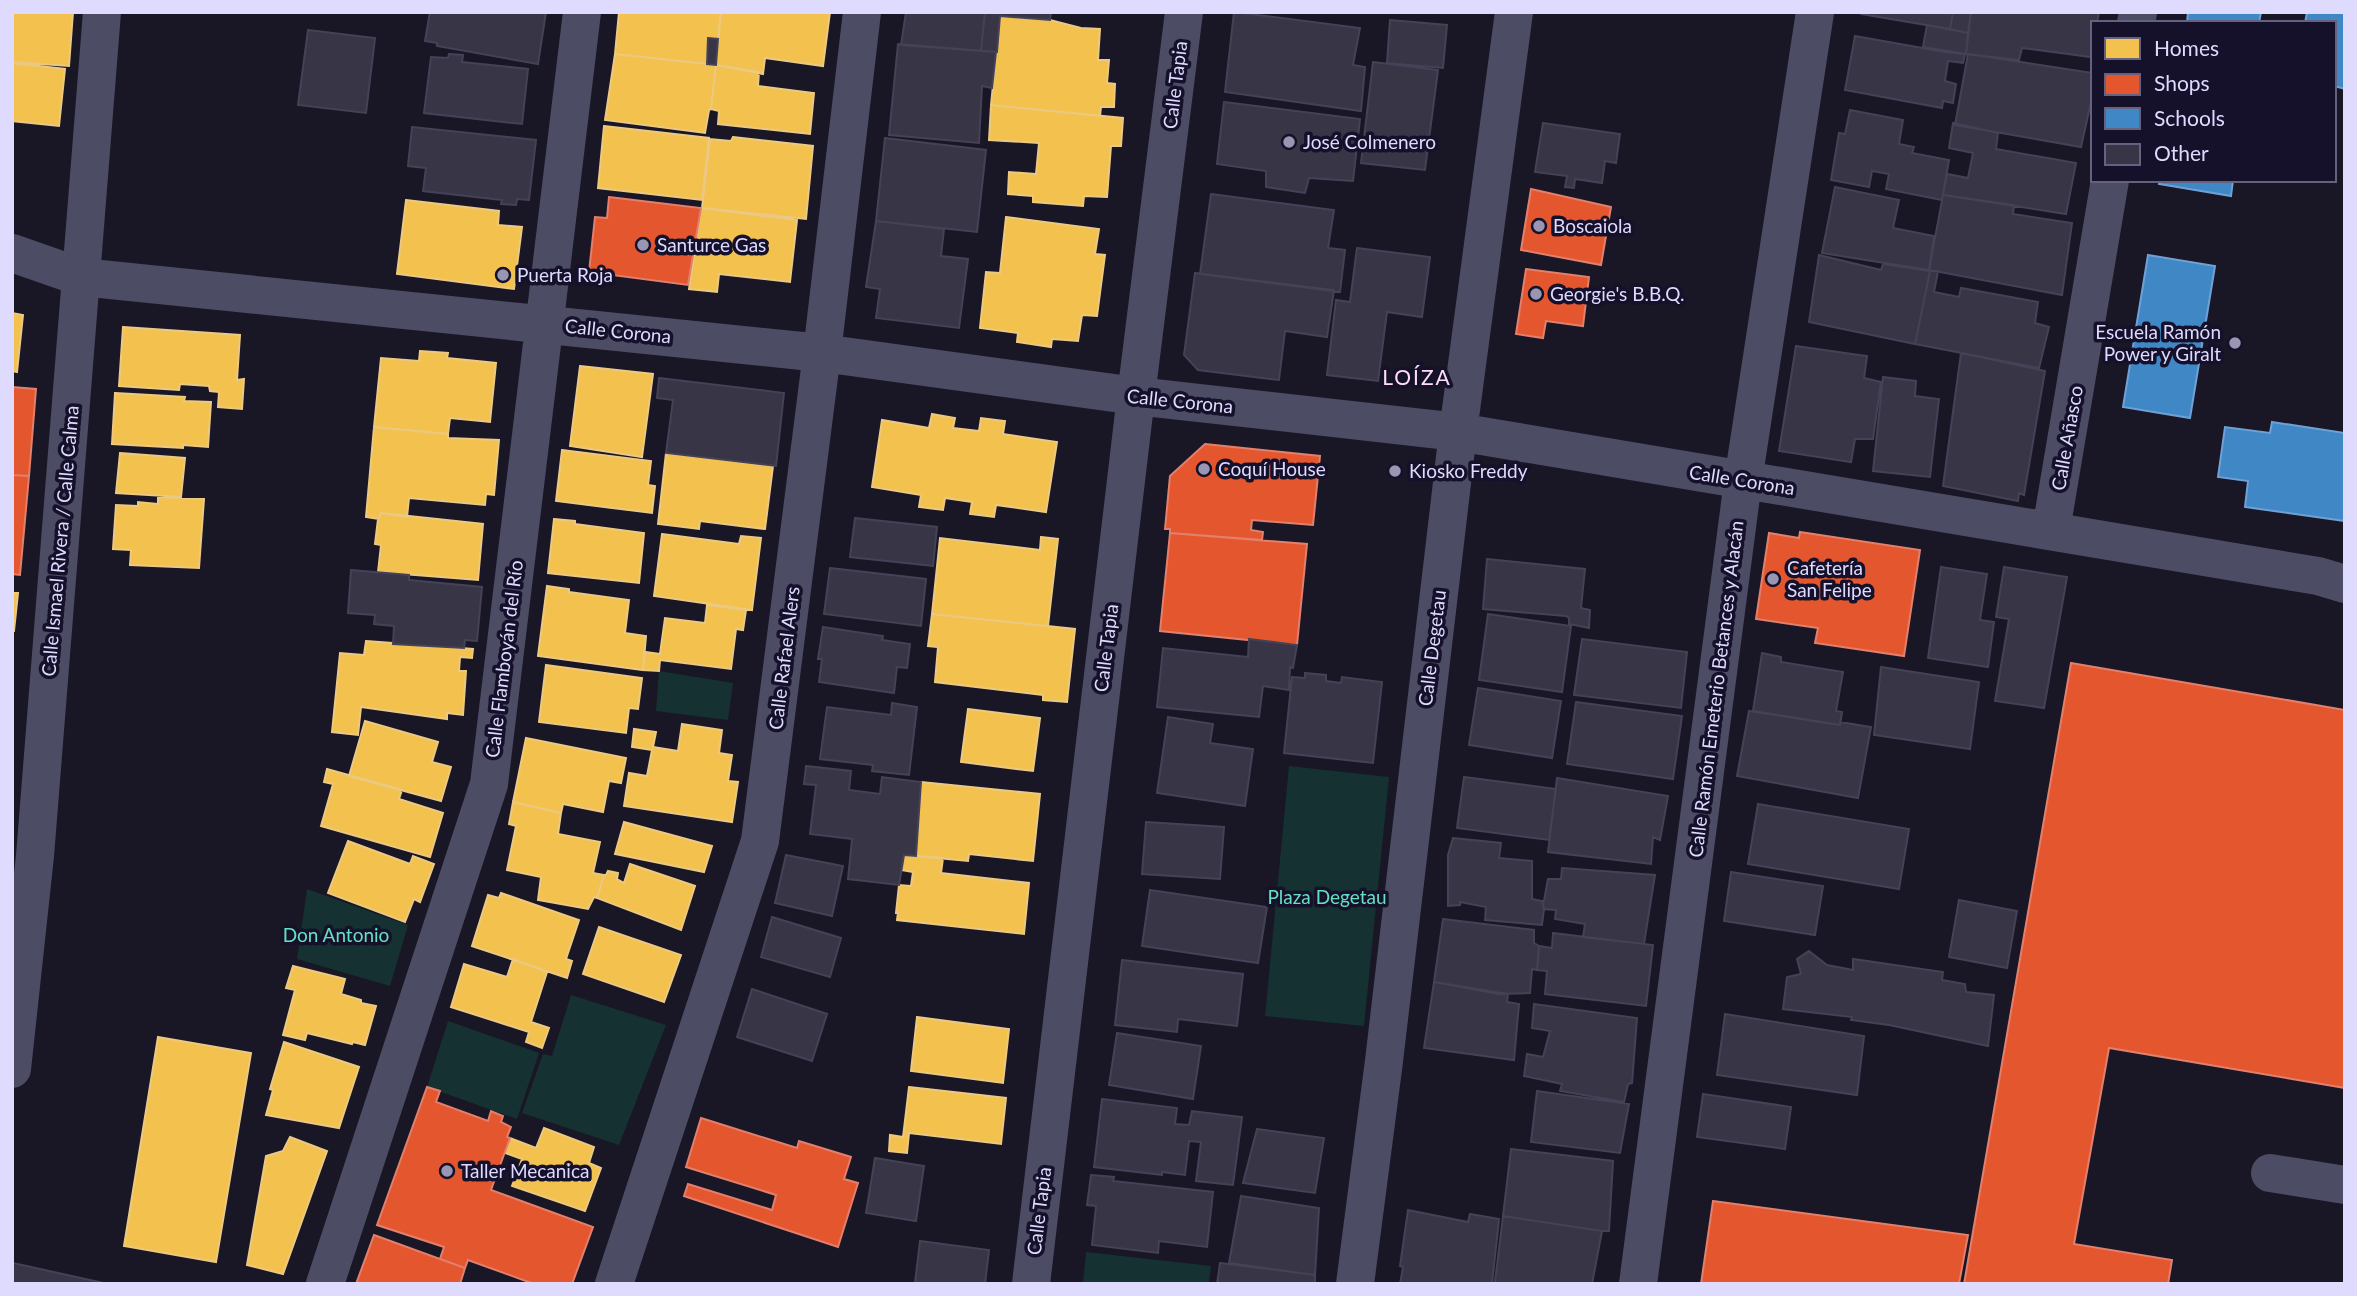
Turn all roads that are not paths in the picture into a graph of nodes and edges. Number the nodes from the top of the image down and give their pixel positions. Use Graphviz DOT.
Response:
graph roads {
  1 [pos="102,12"];
  2 [pos="582,12"];
  3 [pos="862,12"];
  4 [pos="1184,12"];
  5 [pos="1514,12"];
  6 [pos="1815,12"];
  7 [pos="2110,182"];
  8 [pos="12,253"];
  9 [pos="81,277"];
  10 [pos="546,324"];
  11 [pos="822,353"];
  12 [pos="1136,396"];
  13 [pos="1458,432"];
  14 [pos="1743,481"];
  15 [pos="2051,530"];
  16 [pos="2345,583"];
  17 [pos="12,1069"];
  18 [pos="2270,1172"];
  19 [pos="2345,1185"];
  20 [pos="325,1284"];
  21 [pos="614,1284"];
  22 [pos="1031,1284"];
  23 [pos="1355,1284"];
  24 [pos="1638,1284"];
  1 -- 9 [label="street, Calle Ismael Rivera / Calle Calma"];
  2 -- 10 [label="street, Calle Flamboyán del Río"];
  3 -- 11 [label="street, Calle Rafael Alers"];
  4 -- 12 [label="street, Calle Tapia"];
  5 -- 13 [label="street, Calle Degetau"];
  6 -- 14 [label="street, Calle Ramón Emeterio Betances y Alacán"];
  7 -- 15 [label="street, Calle Añasco"];
  8 -- 9 [label="street, Calle Corona"];
  9 -- 10 [label="street, Calle Corona"];
  9 -- 17 [label="street, Calle Ismael Rivera / Calle Calma"];
  10 -- 11 [label="street, Calle Corona"];
  10 -- 20 [label="street, Calle Flamboyán del Río"];
  11 -- 12 [label="street, Calle Corona"];
  11 -- 21 [label="street, Calle Rafael Alers"];
  12 -- 13 [label="street, Calle Corona"];
  12 -- 22 [label="street, Calle Tapia"];
  13 -- 14 [label="street, Calle Corona"];
  13 -- 23 [label="street, Calle Degetau"];
  14 -- 15 [label="street, Calle Corona"];
  14 -- 24 [label="street, Calle Ramón Emeterio Betances y Alacán"];
  15 -- 16 [label="street, Calle Corona"];
  18 -- 19 [label="street"];
}
